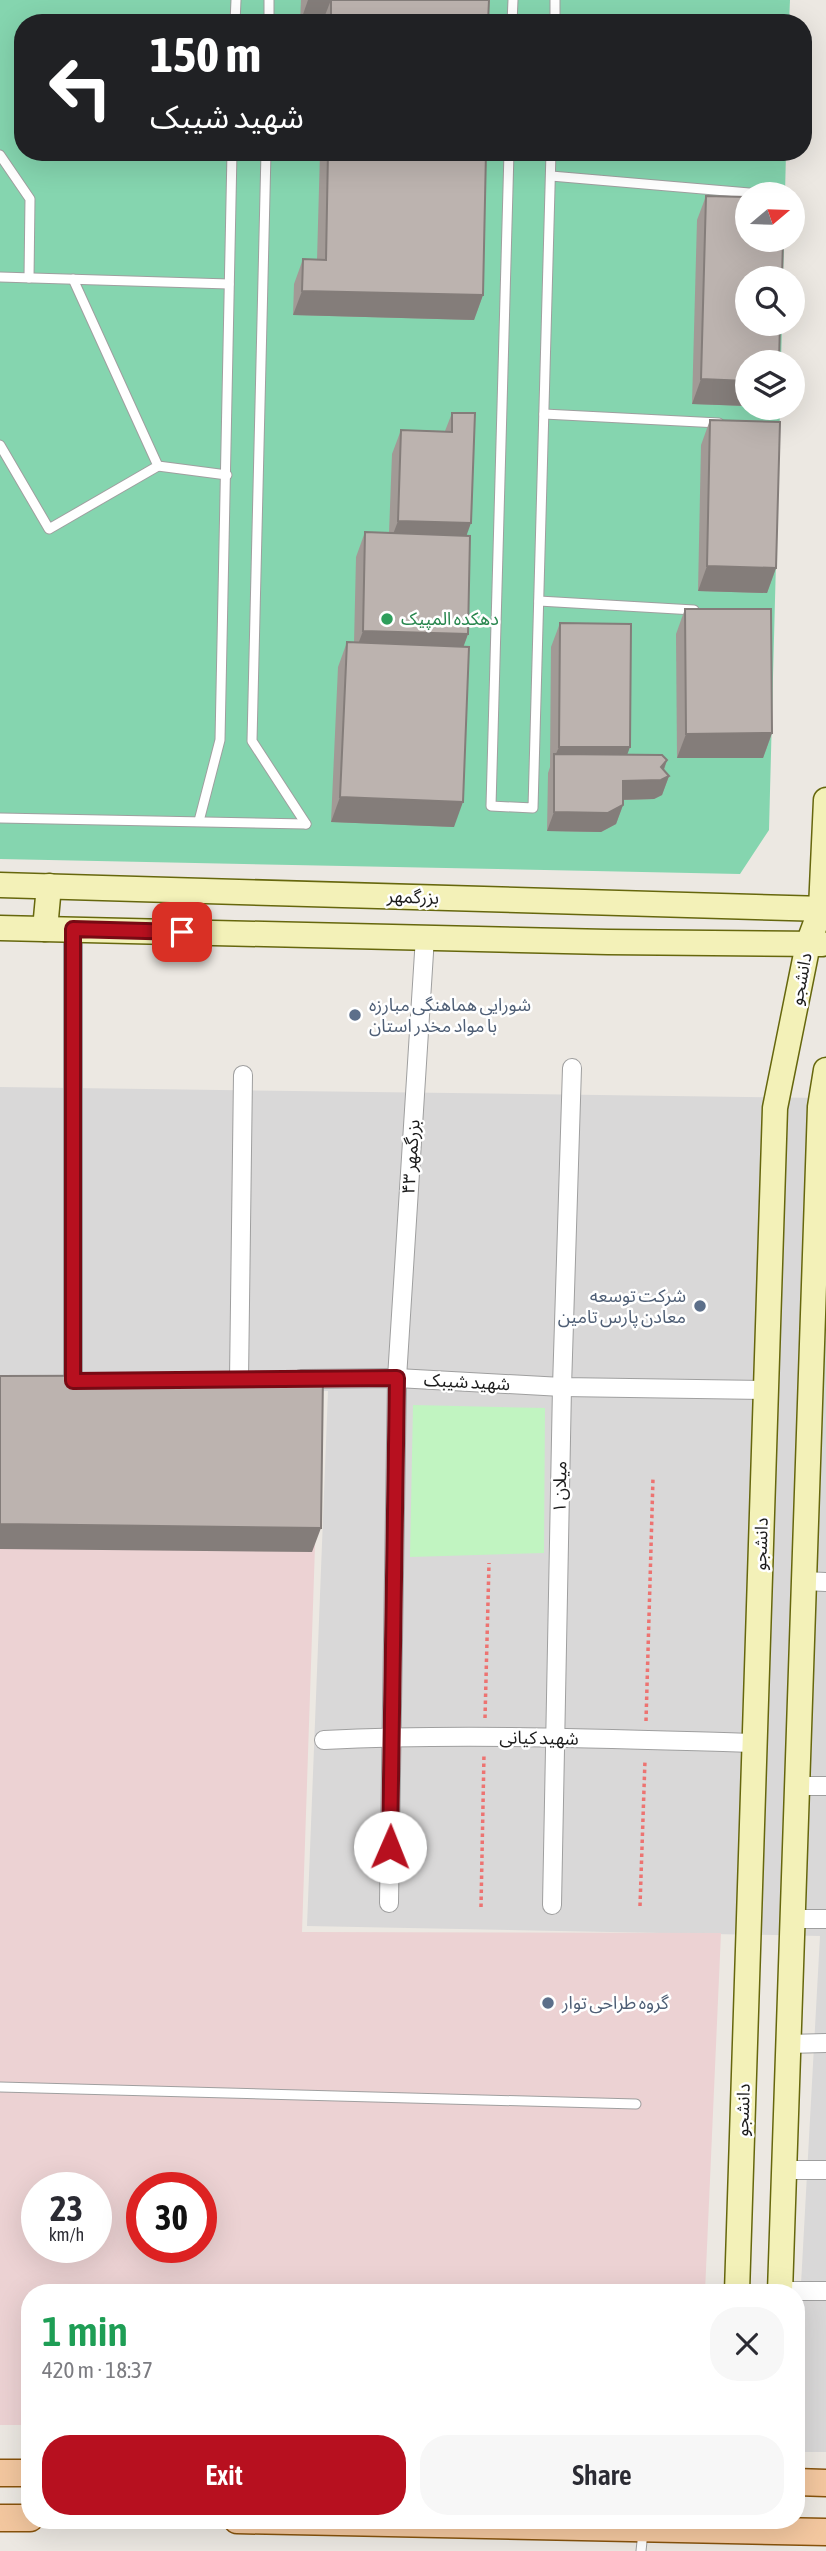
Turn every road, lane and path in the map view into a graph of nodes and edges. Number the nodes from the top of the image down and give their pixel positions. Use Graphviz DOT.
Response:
graph roads {
  1 [pos="0,155"];
  2 [pos="232,161"];
  3 [pos="266,161"];
  4 [pos="509,161"];
  5 [pos="551,161"];
  6 [pos="551,176"];
  7 [pos="735,192"];
  8 [pos="0,277"];
  9 [pos="29,278"];
  10 [pos="73,279"];
  11 [pos="229,284"];
  12 [pos="544,414"];
  13 [pos="736,424"];
  14 [pos="0,445"];
  15 [pos="158,466"];
  16 [pos="227,475"];
  17 [pos="539,601"];
  18 [pos="705,611"];
  19 [pos="826,800"];
  20 [pos="0,818"];
  21 [pos="199,821"];
  22 [pos="0,885"];
  23 [pos="49,886"];
  24 [pos="824,909"];
  25 [pos="0,928"];
  26 [pos="45,929"];
  27 [pos="73,929"];
  28 [pos="425,937"];
  29 [pos="817,944"];
  30 [pos="572,1068"];
  31 [pos="826,1070"];
  32 [pos="243,1075"];
  33 [pos="397,1378"];
  34 [pos="91,1379"];
  35 [pos="279,1379"];
  36 [pos="239,1380"];
  37 [pos="562,1387"];
  38 [pos="766,1390"];
  39 [pos="653,1478"];
  40 [pos="815,1581"];
  41 [pos="392,1737"];
  42 [pos="554,1738"];
  43 [pos="324,1740"];
  44 [pos="645,1740"];
  45 [pos="755,1743"];
  46 [pos="797,1786"];
  47 [pos="826,1786"];
  48 [pos="388,1903"];
  49 [pos="552,1905"];
  50 [pos="640,1906"];
  51 [pos="792,1919"];
  52 [pos="826,1919"];
  53 [pos="826,2043"];
  54 [pos="788,2044"];
  55 [pos="0,2087"];
  56 [pos="636,2104"];
  57 [pos="784,2170"];
  58 [pos="826,2170"];
  59 [pos="737,2284"];
  60 [pos="780,2284"];
  61 [pos="805,2291"];
  62 [pos="826,2291"];
  63 [pos="0,2473"];
  64 [pos="21,2473"];
  65 [pos="805,2482"];
  66 [pos="826,2483"];
  67 [pos="0,2518"];
  68 [pos="21,2518"];
  69 [pos="429,2529"];
  70 [pos="826,2532"];
  71 [pos="642,2539"];
  1 -- 9 [label="lane"];
  2 -- 11 [label="lane"];
  3 -- 21 [label="lane"];
  4 -- 17 [label="lane"];
  5 -- 6 [label="lane"];
  6 -- 7 [label="lane"];
  6 -- 12 [label="lane"];
  8 -- 9 [label="lane"];
  9 -- 10 [label="lane"];
  10 -- 11 [label="lane"];
  10 -- 15 [label="lane"];
  11 -- 16 [label="lane"];
  12 -- 13 [label="lane"];
  12 -- 17 [label="lane"];
  14 -- 15 [label="lane"];
  15 -- 16 [label="lane"];
  16 -- 21 [label="lane"];
  17 -- 18 [label="lane"];
  19 -- 24 [label="main road, دانشجو"];
  20 -- 21 [label="lane"];
  22 -- 23 [label="main road, بزرگمهر"];
  23 -- 24 [label="main road, بزرگمهر"];
  23 -- 26 [label="main road"];
  24 -- 29 [label="main road, دانشجو"];
  25 -- 26 [label="main road"];
  26 -- 27 [label="main road"];
  27 -- 28 [label="main road"];
  27 -- 34 [label="street"];
  28 -- 29 [label="main road"];
  28 -- 33 [label="street, بزرگمهر ۴۳"];
  29 -- 38 [label="main road, دانشجو"];
  30 -- 37 [label="street, میلان ۱"];
  31 -- 40 [label="main road"];
  32 -- 36 [label="street"];
  33 -- 35 [label="street, شهید شیبک"];
  33 -- 37 [label="street, شهید شیبک"];
  33 -- 41 [label="street, بزرگمهر ۴۳"];
  37 -- 38 [label="street, شهید شیبک"];
  37 -- 42 [label="street, میلان ۱"];
  38 -- 45 [label="main road, دانشجو"];
  39 -- 44 [label="path"];
  40 -- 46 [label="main road"];
  41 -- 42 [label="street, شهید کیانی"];
  41 -- 43 [label="street, شهید کیانی"];
  41 -- 48 [label="street, بزرگمهر ۴۳"];
  42 -- 44 [label="street, شهید کیانی"];
  42 -- 49 [label="street, میلان ۱"];
  44 -- 45 [label="street, شهید کیانی"];
  44 -- 50 [label="path"];
  45 -- 59 [label="main road, دانشجو"];
  46 -- 47 [label="street"];
  46 -- 51 [label="main road"];
  51 -- 52 [label="street"];
  51 -- 54 [label="main road"];
  53 -- 54 [label="street"];
  54 -- 57 [label="main road"];
  55 -- 56 [label="lane"];
  57 -- 58 [label="street"];
  57 -- 60 [label="main road"];
  61 -- 62 [label="street"];
  63 -- 64 [label="main road"];
  65 -- 66 [label="main road"];
  67 -- 68 [label="main road"];
  69 -- 71 [label="main road"];
  70 -- 71 [label="main road"];
}
